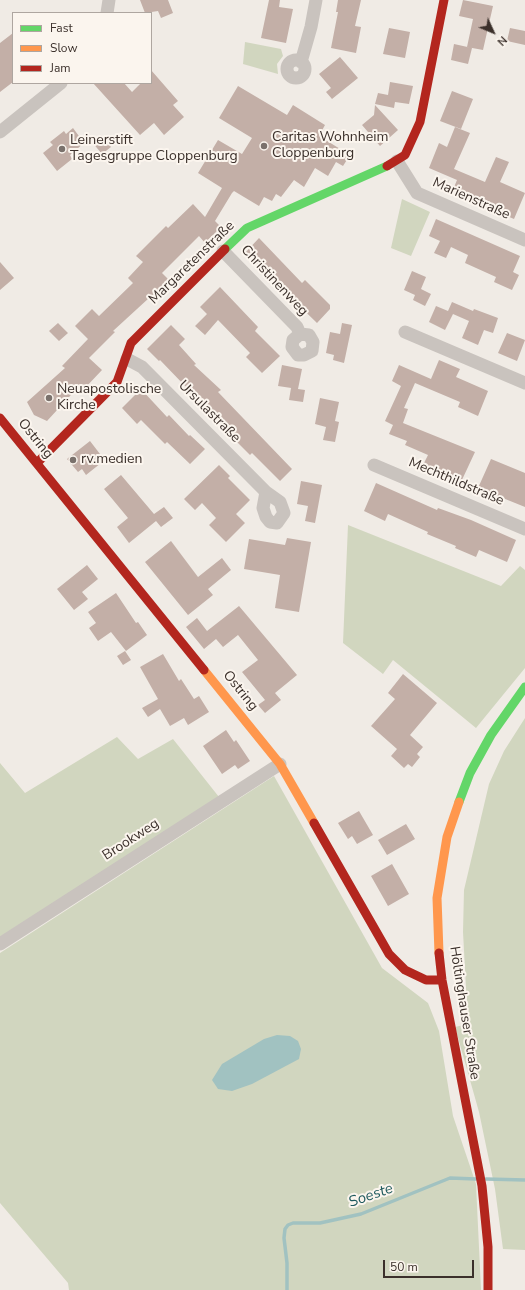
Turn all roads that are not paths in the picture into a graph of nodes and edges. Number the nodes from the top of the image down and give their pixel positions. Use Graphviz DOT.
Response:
graph roads {
  1 [pos="109,0"];
  2 [pos="316,0"];
  3 [pos="444,0"];
  4 [pos="107,12"];
  5 [pos="301,62"];
  6 [pos="60,84"];
  7 [pos="0,132"];
  8 [pos="397,161"];
  9 [pos="525,240"];
  10 [pos="223,251"];
  11 [pos="405,332"];
  12 [pos="300,334"];
  13 [pos="126,358"];
  14 [pos="525,383"];
  15 [pos="0,418"];
  16 [pos="37,463"];
  17 [pos="374,465"];
  18 [pos="266,492"];
  19 [pos="525,529"];
  20 [pos="525,687"];
  21 [pos="280,764"];
  22 [pos="0,944"];
  23 [pos="442,980"];
  24 [pos="488,1290"];
  1 -- 4 [label="street"];
  2 -- 5 [label="street"];
  3 -- 8 [label="street, Margaretenstraße"];
  6 -- 7 [label="street"];
  8 -- 9 [label="street, Marienstraße"];
  8 -- 10 [label="street, Margaretenstraße"];
  10 -- 12 [label="street, Christinenweg"];
  10 -- 13 [label="street, Margaretenstraße"];
  11 -- 14 [label="street"];
  13 -- 16 [label="street, Margaretenstraße"];
  13 -- 18 [label="street, Ursulastraße"];
  15 -- 16 [label="street, Ostring"];
  16 -- 21 [label="street, Ostring"];
  17 -- 19 [label="street, Mechthildstraße"];
  20 -- 23 [label="street, Höltinghauser Straße"];
  21 -- 22 [label="street, Brookweg"];
  21 -- 23 [label="street, Ostring"];
  23 -- 24 [label="street, Höltinghauser Straße"];
}
